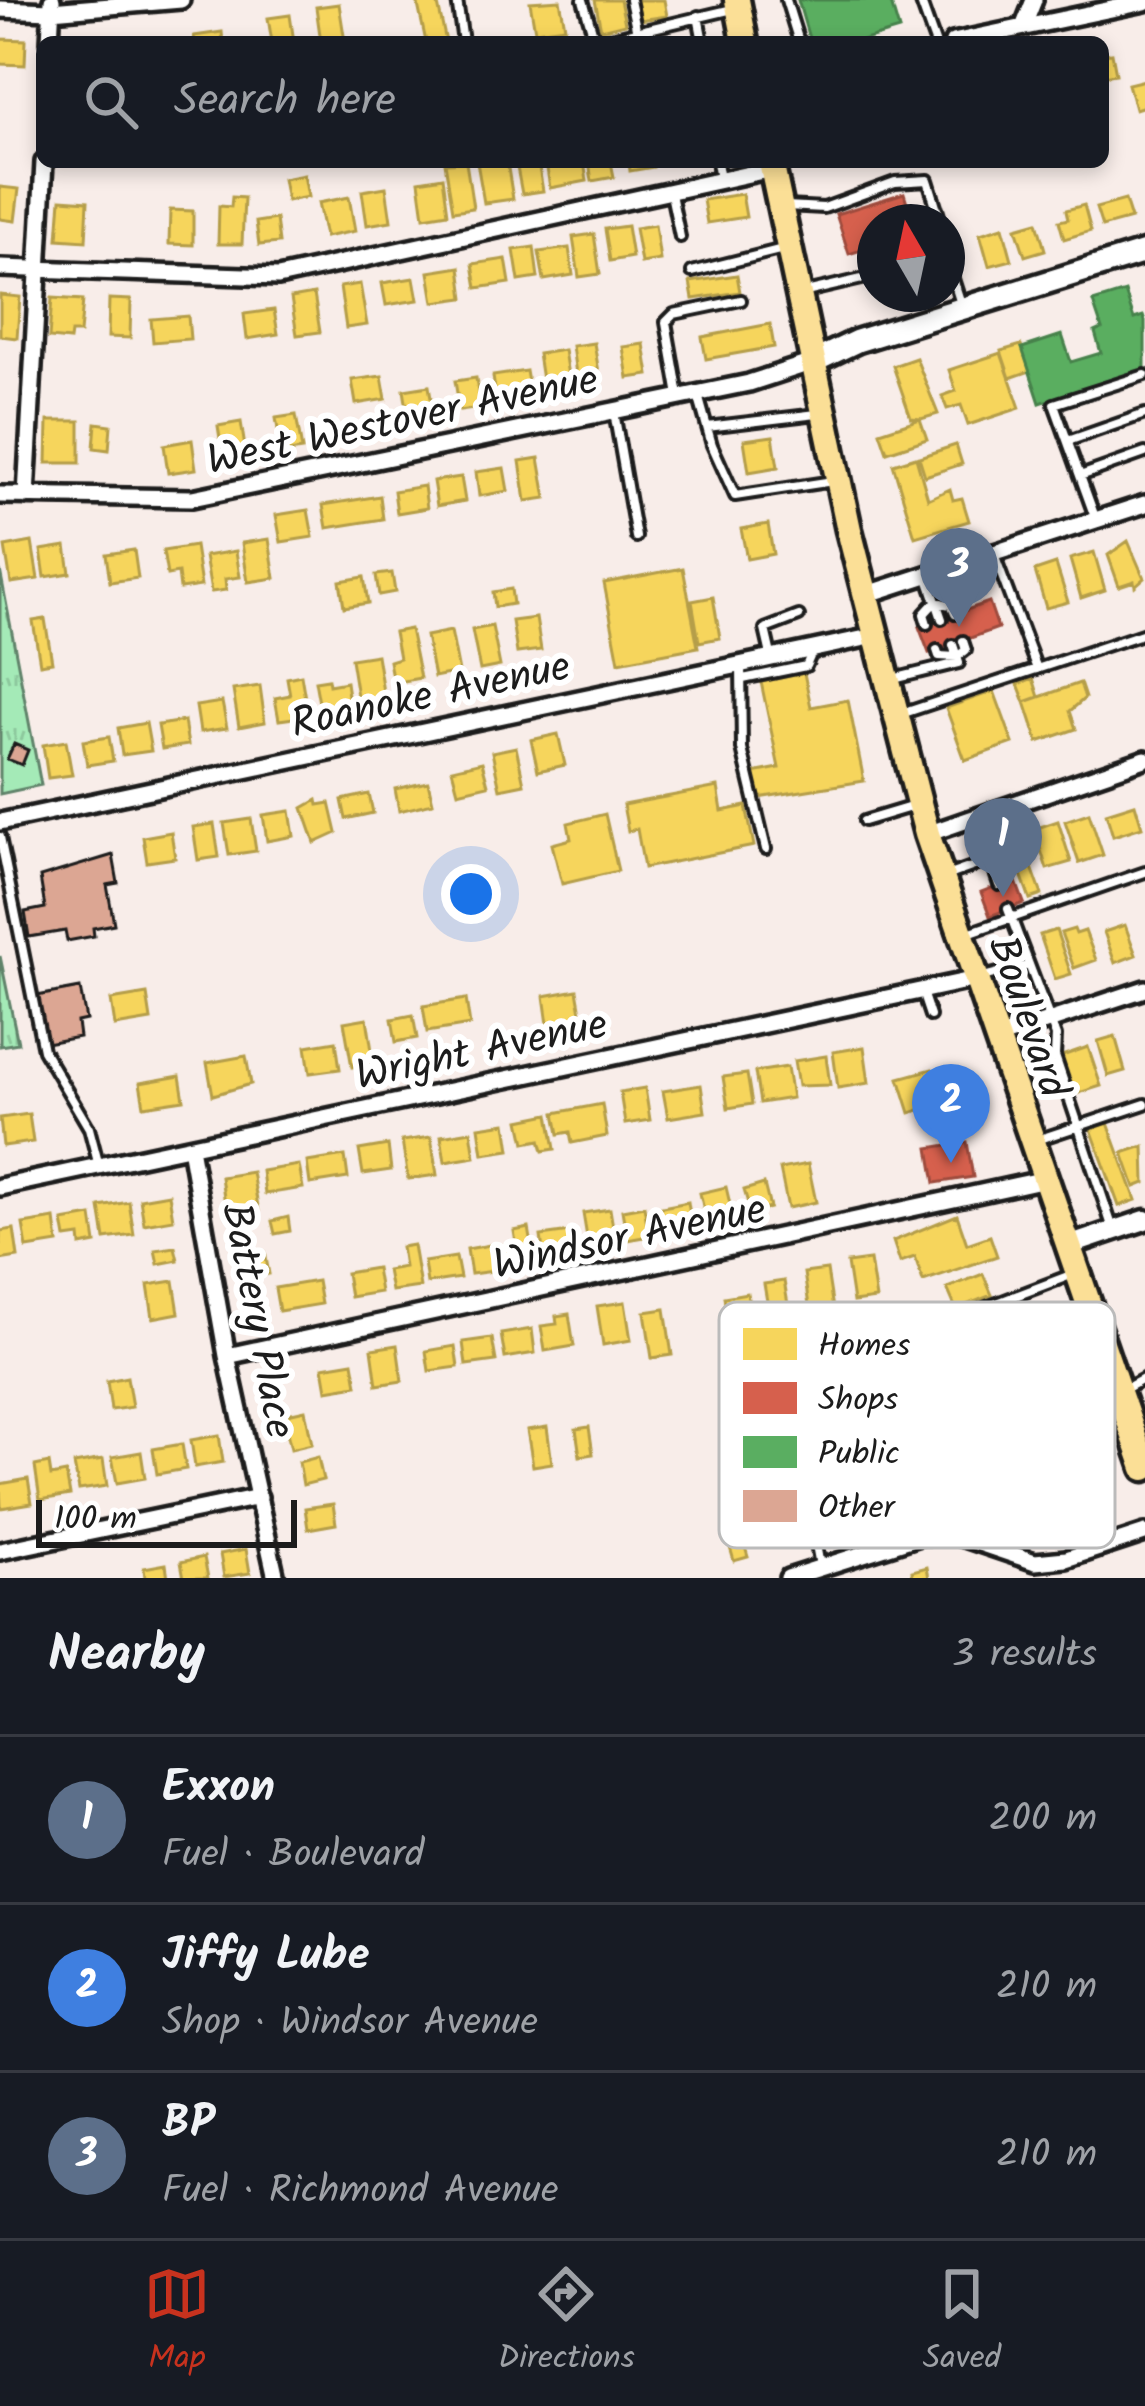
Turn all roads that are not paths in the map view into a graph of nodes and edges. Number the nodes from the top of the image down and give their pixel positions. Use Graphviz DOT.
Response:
graph roads {
  1 [pos="181,0"];
  2 [pos="457,0"];
  3 [pos="583,0"];
  4 [pos="630,0"];
  5 [pos="786,0"];
  6 [pos="920,0"];
  7 [pos="1034,0"];
  8 [pos="1145,2"];
  9 [pos="738,4"];
  10 [pos="51,6"];
  11 [pos="0,9"];
  12 [pos="698,16"];
  13 [pos="1024,25"];
  14 [pos="636,28"];
  15 [pos="50,36"];
  16 [pos="462,36"];
  17 [pos="593,36"];
  18 [pos="613,36"];
  19 [pos="702,36"];
  20 [pos="745,36"];
  21 [pos="798,36"];
  22 [pos="933,36"];
  23 [pos="978,36"];
  24 [pos="44,168"];
  25 [pos="717,168"];
  26 [pos="761,168"];
  27 [pos="772,168"];
  28 [pos="720,181"];
  29 [pos="670,192"];
  30 [pos="935,204"];
  31 [pos="780,205"];
  32 [pos="680,237"];
  33 [pos="789,248"];
  34 [pos="1145,252"];
  35 [pos="0,268"];
  36 [pos="38,270"];
  37 [pos="692,272"];
  38 [pos="857,280"];
  39 [pos="799,294"];
  40 [pos="741,300"];
  41 [pos="965,308"];
  42 [pos="953,312"];
  43 [pos="813,362"];
  44 [pos="1145,375"];
  45 [pos="698,393"];
  46 [pos="679,397"];
  47 [pos="614,411"];
  48 [pos="824,413"];
  49 [pos="1145,414"];
  50 [pos="707,427"];
  51 [pos="1068,441"];
  52 [pos="1145,453"];
  53 [pos="1080,476"];
  54 [pos="839,480"];
  55 [pos="0,495"];
  56 [pos="26,496"];
  57 [pos="1145,504"];
  58 [pos="1096,520"];
  59 [pos="636,536"];
  60 [pos="994,554"];
  61 [pos="927,575"];
  62 [pos="865,595"];
  63 [pos="935,602"];
  64 [pos="955,614"];
  65 [pos="799,616"];
  66 [pos="942,619"];
  67 [pos="927,624"];
  68 [pos="1145,633"];
  69 [pos="875,635"];
  70 [pos="964,641"];
  71 [pos="953,644"];
  72 [pos="814,648"];
  73 [pos="937,650"];
  74 [pos="772,657"];
  75 [pos="957,657"];
  76 [pos="1036,669"];
  77 [pos="742,671"];
  78 [pos="885,680"];
  79 [pos="894,716"];
  80 [pos="1145,759"];
  81 [pos="919,805"];
  82 [pos="977,817"];
  83 [pos="864,821"];
  84 [pos="0,822"];
  85 [pos="927,834"];
  86 [pos="0,837"];
  87 [pos="766,849"];
  88 [pos="991,860"];
  89 [pos="1145,872"];
  90 [pos="941,878"];
  91 [pos="999,885"];
  92 [pos="1010,913"];
  93 [pos="960,935"];
  94 [pos="1029,965"];
  95 [pos="976,979"];
  96 [pos="1145,989"];
  97 [pos="921,991"];
  98 [pos="930,1016"];
  99 [pos="1051,1021"];
  100 [pos="997,1038"];
  101 [pos="1145,1104"];
  102 [pos="1079,1126"];
  103 [pos="1033,1142"];
  104 [pos="190,1147"];
  105 [pos="99,1167"];
  106 [pos="1046,1179"];
  107 [pos="0,1187"];
  108 [pos="1145,1220"];
  109 [pos="1114,1230"];
  110 [pos="1068,1246"];
  111 [pos="1077,1273"];
  112 [pos="1000,1302"];
  113 [pos="1087,1302"];
  114 [pos="227,1356"];
  115 [pos="1145,1378"];
  116 [pos="1115,1381"];
  117 [pos="1117,1387"];
  118 [pos="1145,1468"];
  119 [pos="259,1497"];
  120 [pos="1145,1533"];
  121 [pos="1115,1543"];
  122 [pos="816,1548"];
  123 [pos="881,1548"];
  124 [pos="994,1548"];
  125 [pos="1099,1548"];
  126 [pos="0,1551"];
  127 [pos="820,1568"];
  128 [pos="276,1578"];
  129 [pos="788,1578"];
  1 -- 10 [label="street"];
  2 -- 16 [label="lane"];
  3 -- 17 [label="lane"];
  4 -- 14 [label="lane"];
  5 -- 21 [label="lane"];
  6 -- 22 [label="lane"];
  7 -- 13 [label="street"];
  8 -- 13 [label="street"];
  9 -- 12 [label="lane"];
  9 -- 20 [label="main road"];
  10 -- 11 [label="street"];
  10 -- 15 [label="street"];
  12 -- 14 [label="lane"];
  12 -- 19 [label="lane"];
  13 -- 23 [label="street"];
  14 -- 18 [label="lane"];
  24 -- 36 [label="street"];
  25 -- 28 [label="lane"];
  26 -- 28 [label="street"];
  27 -- 31 [label="main road, Boulevard"];
  28 -- 29 [label="street"];
  29 -- 32 [label="lane"];
  29 -- 36 [label="street"];
  30 -- 31 [label="lane"];
  31 -- 33 [label="main road, Boulevard"];
  33 -- 37 [label="lane"];
  33 -- 39 [label="main road, Boulevard"];
  34 -- 41 [label="main road"];
  35 -- 36 [label="street"];
  36 -- 56 [label="street"];
  38 -- 39 [label="lane"];
  39 -- 43 [label="main road, Boulevard"];
  40 -- 46 [label="lane"];
  42 -- 43 [label="main road"];
  43 -- 45 [label="street, West Westover Avenue"];
  43 -- 48 [label="main road, Boulevard"];
  44 -- 51 [label="lane"];
  45 -- 46 [label="street, West Westover Avenue"];
  45 -- 50 [label="lane"];
  46 -- 47 [label="street, West Westover Avenue"];
  47 -- 56 [label="street, West Westover Avenue"];
  47 -- 59 [label="lane"];
  48 -- 50 [label="lane"];
  48 -- 54 [label="main road, Boulevard"];
  49 -- 51 [label="lane"];
  50 -- 54 [label="lane"];
  51 -- 53 [label="lane"];
  52 -- 53 [label="lane"];
  53 -- 58 [label="lane"];
  54 -- 62 [label="main road, Boulevard"];
  55 -- 56 [label="street, West Westover Avenue"];
  57 -- 58 [label="street"];
  58 -- 60 [label="street"];
  60 -- 61 [label="street"];
  60 -- 76 [label="lane"];
  61 -- 62 [label="street"];
  61 -- 63 [label="lane"];
  62 -- 69 [label="main road, Boulevard"];
  63 -- 64 [label="lane"];
  63 -- 66 [label="lane"];
  63 -- 67 [label="lane"];
  65 -- 74 [label="lane"];
  68 -- 76 [label="lane"];
  69 -- 72 [label="street, Roanoke Avenue"];
  69 -- 78 [label="main road, Boulevard"];
  70 -- 75 [label="lane"];
  71 -- 75 [label="lane"];
  72 -- 74 [label="street, Roanoke Avenue"];
  72 -- 77 [label="lane"];
  73 -- 75 [label="lane"];
  74 -- 77 [label="street, Roanoke Avenue"];
  75 -- 78 [label="lane"];
  76 -- 79 [label="lane"];
  77 -- 84 [label="street, Roanoke Avenue"];
  77 -- 87 [label="lane"];
  78 -- 79 [label="main road, Boulevard"];
  79 -- 81 [label="main road, Boulevard"];
  80 -- 82 [label="street"];
  81 -- 83 [label="lane"];
  81 -- 85 [label="main road, Boulevard"];
  82 -- 85 [label="street"];
  82 -- 88 [label="lane"];
  85 -- 90 [label="main road, Boulevard"];
  86 -- 105 [label="lane"];
  88 -- 90 [label="lane"];
  88 -- 91 [label="lane"];
  89 -- 92 [label="lane"];
  90 -- 93 [label="main road, Boulevard"];
  92 -- 93 [label="lane"];
  92 -- 94 [label="lane"];
  93 -- 95 [label="main road, Boulevard"];
  94 -- 95 [label="lane"];
  94 -- 99 [label="lane"];
  95 -- 97 [label="street, Wright Avenue"];
  95 -- 100 [label="main road, Boulevard"];
  96 -- 99 [label="street"];
  97 -- 98 [label="lane"];
  97 -- 104 [label="street, Wright Avenue"];
  99 -- 100 [label="street"];
  99 -- 102 [label="lane"];
  100 -- 103 [label="main road, Boulevard"];
  101 -- 102 [label="lane"];
  102 -- 103 [label="lane"];
  102 -- 109 [label="lane"];
  103 -- 106 [label="main road, Boulevard"];
  104 -- 105 [label="street, Wright Avenue"];
  104 -- 114 [label="street, Battery Place"];
  105 -- 107 [label="street, Wright Avenue"];
  106 -- 110 [label="main road, Boulevard"];
  106 -- 114 [label="street, Windsor Avenue"];
  108 -- 109 [label="street"];
  109 -- 110 [label="street"];
  110 -- 111 [label="main road, Boulevard"];
  111 -- 112 [label="lane"];
  111 -- 113 [label="main road, Boulevard"];
  114 -- 119 [label="street, Battery Place"];
  115 -- 117 [label="lane"];
  116 -- 117 [label="main road, Boulevard"];
  117 -- 118 [label="main road, Boulevard"];
  119 -- 126 [label="street"];
  119 -- 128 [label="street, Battery Place"];
  120 -- 121 [label="street"];
  122 -- 127 [label="lane"];
  123 -- 127 [label="street"];
  124 -- 125 [label="street"];
  127 -- 129 [label="street"];
}
